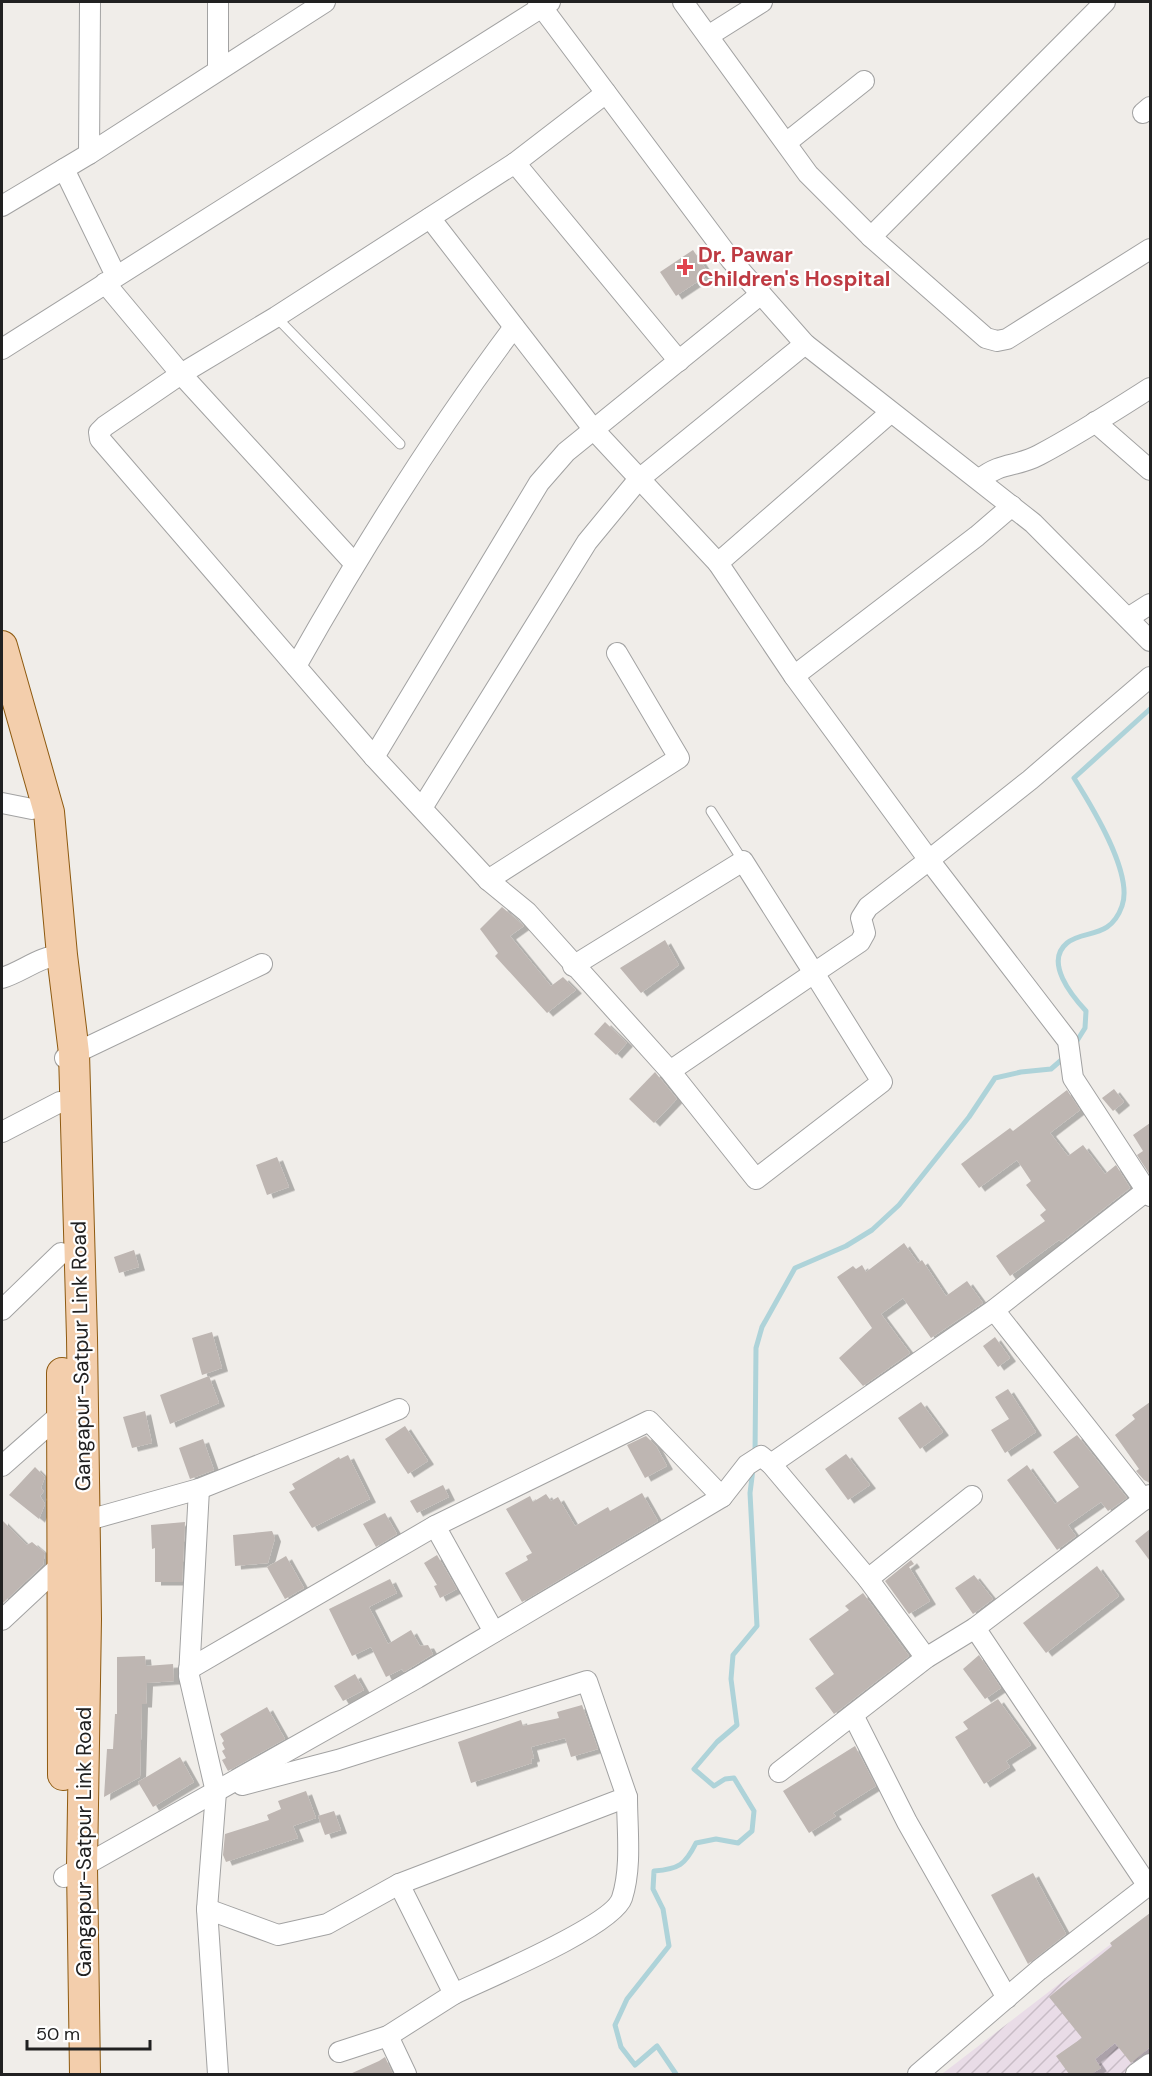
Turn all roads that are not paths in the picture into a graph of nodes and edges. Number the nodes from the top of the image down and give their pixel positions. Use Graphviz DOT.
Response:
graph roads {
  1 [pos="90,2"];
  2 [pos="218,2"];
  3 [pos="325,2"];
  4 [pos="683,2"];
  5 [pos="762,2"];
  6 [pos="1105,2"];
  7 [pos="543,3"];
  8 [pos="708,36"];
  9 [pos="218,70"];
  10 [pos="864,81"];
  11 [pos="606,93"];
  12 [pos="786,143"];
  13 [pos="89,154"];
  14 [pos="515,163"];
  15 [pos="64,169"];
  16 [pos="2,207"];
  17 [pos="430,218"];
  18 [pos="871,237"];
  19 [pos="1150,249"];
  20 [pos="111,279"];
  21 [pos="761,294"];
  22 [pos="276,317"];
  23 [pos="514,327"];
  24 [pos="805,344"];
  25 [pos="2,349"];
  26 [pos="679,361"];
  27 [pos="181,374"];
  28 [pos="1150,388"];
  29 [pos="890,414"];
  30 [pos="1095,422"];
  31 [pos="594,430"];
  32 [pos="400,444"];
  33 [pos="1150,470"];
  34 [pos="980,479"];
  35 [pos="638,480"];
  36 [pos="1012,506"];
  37 [pos="354,563"];
  38 [pos="718,563"];
  39 [pos="1150,604"];
  40 [pos="1128,618"];
  41 [pos="1150,641"];
  42 [pos="2,646"];
  43 [pos="617,652"];
  44 [pos="296,666"];
  45 [pos="794,676"];
  46 [pos="1150,677"];
  47 [pos="2,702"];
  48 [pos="374,757"];
  49 [pos="2,803"];
  50 [pos="32,808"];
  51 [pos="422,808"];
  52 [pos="711,811"];
  53 [pos="929,860"];
  54 [pos="743,861"];
  55 [pos="488,880"];
  56 [pos="56,955"];
  57 [pos="262,964"];
  58 [pos="573,966"];
  59 [pos="814,973"];
  60 [pos="2,978"];
  61 [pos="67,1057"];
  62 [pos="670,1071"];
  63 [pos="60,1102"];
  64 [pos="2,1132"];
  65 [pos="1149,1191"];
  66 [pos="61,1253"];
  67 [pos="2,1310"];
  68 [pos="994,1310"];
  69 [pos="399,1409"];
  70 [pos="72,1412"];
  71 [pos="760,1462"];
  72 [pos="2,1466"];
  73 [pos="199,1489"];
  74 [pos="972,1496"];
  75 [pos="722,1497"];
  76 [pos="1147,1497"];
  77 [pos="74,1524"];
  78 [pos="435,1526"];
  79 [pos="62,1564"];
  80 [pos="868,1579"];
  81 [pos="2,1620"];
  82 [pos="975,1628"];
  83 [pos="494,1632"];
  84 [pos="926,1658"];
  85 [pos="189,1669"];
  86 [pos="853,1715"];
  87 [pos="778,1772"];
  88 [pos="216,1792"];
  89 [pos="627,1797"];
  90 [pos="73,1872"];
  91 [pos="399,1884"];
  92 [pos="1149,1885"];
  93 [pos="207,1909"];
  94 [pos="454,1994"];
  95 [pos="1007,1998"];
  96 [pos="388,2036"];
  97 [pos="339,2052"];
  98 [pos="1150,2064"];
  99 [pos="65,2074"];
  100 [pos="85,2074"];
  101 [pos="218,2074"];
  102 [pos="406,2074"];
  103 [pos="918,2074"];
  104 [pos="1136,2074"];
  1 -- 13 [label="street"];
  2 -- 9 [label="street"];
  3 -- 9 [label="street"];
  4 -- 8 [label="street"];
  5 -- 8 [label="street"];
  6 -- 18 [label="street"];
  7 -- 11 [label="street"];
  7 -- 20 [label="street"];
  8 -- 12 [label="street"];
  9 -- 13 [label="street"];
  10 -- 12 [label="street"];
  11 -- 14 [label="street"];
  11 -- 21 [label="street"];
  12 -- 18 [label="street"];
  13 -- 15 [label="street"];
  14 -- 17 [label="street"];
  14 -- 26 [label="street"];
  15 -- 16 [label="street"];
  15 -- 20 [label="street"];
  17 -- 22 [label="street"];
  17 -- 23 [label="street"];
  18 -- 19 [label="street"];
  20 -- 25 [label="street"];
  20 -- 27 [label="street"];
  21 -- 24 [label="street"];
  21 -- 26 [label="street"];
  22 -- 27 [label="street"];
  22 -- 32 [label="lane"];
  23 -- 31 [label="street"];
  23 -- 37 [label="street"];
  24 -- 29 [label="street"];
  24 -- 35 [label="street"];
  26 -- 31 [label="street"];
  27 -- 37 [label="street"];
  27 -- 44 [label="street"];
  28 -- 30 [label="street"];
  29 -- 34 [label="street"];
  29 -- 38 [label="street"];
  30 -- 33 [label="street"];
  30 -- 34 [label="street"];
  31 -- 35 [label="street"];
  31 -- 48 [label="street"];
  34 -- 36 [label="street"];
  35 -- 38 [label="street"];
  35 -- 51 [label="street"];
  36 -- 40 [label="street"];
  36 -- 45 [label="street"];
  37 -- 44 [label="street"];
  38 -- 45 [label="street"];
  39 -- 40 [label="street"];
  40 -- 41 [label="street"];
  42 -- 56 [label="main road, Gangapur-Satpur Link Road"];
  43 -- 55 [label="street"];
  44 -- 48 [label="street"];
  45 -- 53 [label="street"];
  46 -- 53 [label="street"];
  47 -- 50 [label="main road, Gangapur-Satpur Link Road"];
  48 -- 51 [label="street"];
  49 -- 50 [label="street"];
  50 -- 56 [label="main road, Gangapur-Satpur Link Road"];
  51 -- 55 [label="street"];
  52 -- 54 [label="lane"];
  53 -- 59 [label="street"];
  53 -- 65 [label="street"];
  54 -- 58 [label="street"];
  54 -- 59 [label="street"];
  55 -- 58 [label="street"];
  56 -- 60 [label="street"];
  56 -- 61 [label="main road, Gangapur-Satpur Link Road"];
  57 -- 61 [label="street"];
  58 -- 62 [label="street"];
  59 -- 62 [label="street"];
  59 -- 62 [label="street"];
  61 -- 63 [label="main road, Gangapur-Satpur Link Road"];
  61 -- 70 [label="main road, Gangapur-Satpur Link Road"];
  63 -- 64 [label="street"];
  63 -- 66 [label="main road, Gangapur-Satpur Link Road"];
  65 -- 68 [label="street"];
  66 -- 67 [label="street"];
  66 -- 70 [label="main road, Gangapur-Satpur Link Road"];
  68 -- 71 [label="street"];
  68 -- 76 [label="street"];
  69 -- 73 [label="street"];
  70 -- 72 [label="street"];
  70 -- 77 [label="main road, Gangapur-Satpur Link Road"];
  71 -- 75 [label="street"];
  71 -- 80 [label="street"];
  73 -- 77 [label="street"];
  73 -- 85 [label="street"];
  74 -- 80 [label="street"];
  75 -- 78 [label="street"];
  75 -- 83 [label="street"];
  76 -- 82 [label="street"];
  77 -- 79 [label="main road, Gangapur-Satpur Link Road"];
  77 -- 90 [label="main road, Gangapur-Satpur Link Road"];
  78 -- 83 [label="street"];
  78 -- 85 [label="street"];
  79 -- 81 [label="street"];
  79 -- 90 [label="main road, Gangapur-Satpur Link Road"];
  80 -- 84 [label="street"];
  82 -- 84 [label="street"];
  82 -- 92 [label="street"];
  83 -- 88 [label="street"];
  84 -- 86 [label="street"];
  85 -- 88 [label="street"];
  86 -- 87 [label="street"];
  86 -- 95 [label="street"];
  88 -- 89 [label="street"];
  88 -- 90 [label="street"];
  88 -- 93 [label="street"];
  89 -- 91 [label="street"];
  89 -- 94 [label="street"];
  90 -- 99 [label="main road, Gangapur-Satpur Link Road"];
  90 -- 100 [label="main road, Gangapur-Satpur Link Road"];
  91 -- 93 [label="street"];
  91 -- 94 [label="street"];
  92 -- 95 [label="street"];
  93 -- 101 [label="street"];
  94 -- 96 [label="street"];
  95 -- 103 [label="street"];
  96 -- 97 [label="street"];
  96 -- 102 [label="street"];
  98 -- 104 [label="street"];
}
